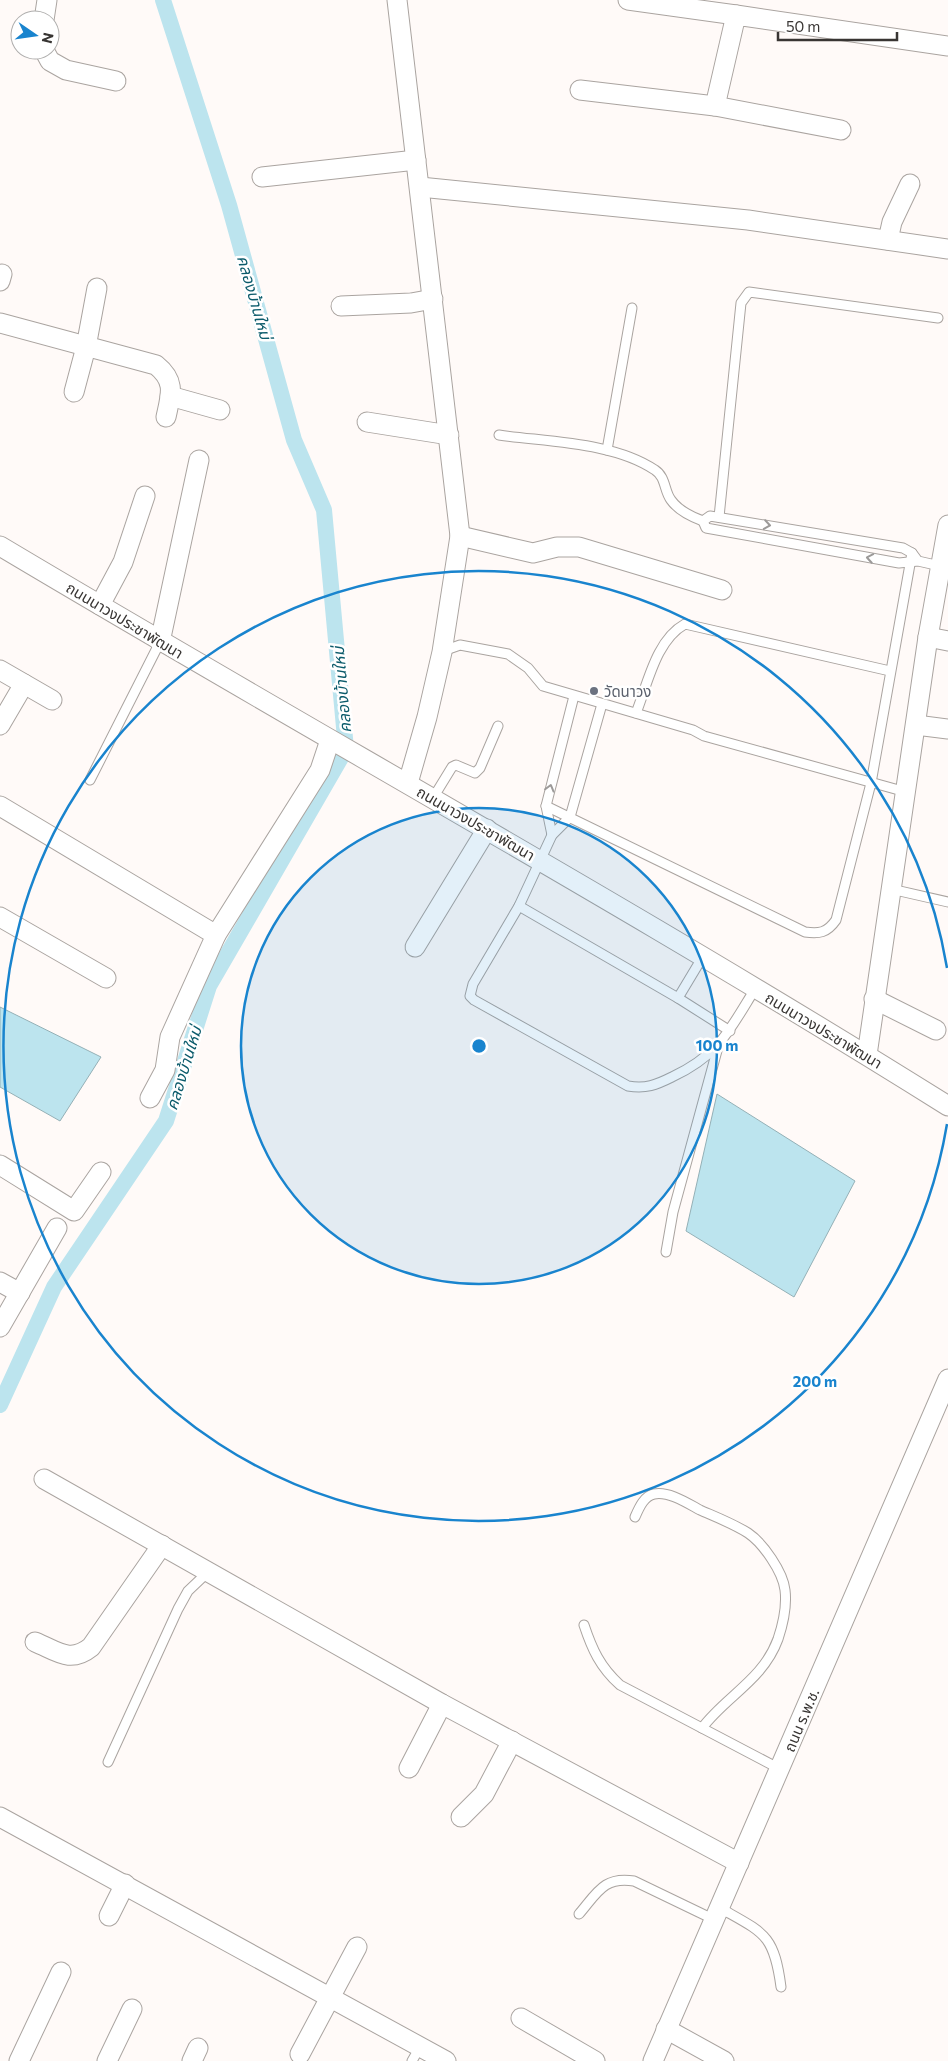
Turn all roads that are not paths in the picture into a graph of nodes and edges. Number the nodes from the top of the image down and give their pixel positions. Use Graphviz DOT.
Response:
graph roads {
  1 [pos="397,0"];
  2 [pos="628,0"];
  3 [pos="736,16"];
  4 [pos="948,46"];
  5 [pos="49,60"];
  6 [pos="116,81"];
  7 [pos="580,90"];
  8 [pos="715,106"];
  9 [pos="841,130"];
  10 [pos="416,160"];
  11 [pos="262,177"];
  12 [pos="910,184"];
  13 [pos="420,187"];
  14 [pos="888,240"];
  15 [pos="948,249"];
  16 [pos="97,288"];
  17 [pos="433,299"];
  18 [pos="341,306"];
  19 [pos="632,308"];
  20 [pos="938,318"];
  21 [pos="0,323"];
  22 [pos="86,347"];
  23 [pos="74,392"];
  24 [pos="170,396"];
  25 [pos="220,410"];
  26 [pos="166,417"];
  27 [pos="367,422"];
  28 [pos="449,435"];
  29 [pos="499,435"];
  30 [pos="607,450"];
  31 [pos="199,460"];
  32 [pos="145,496"];
  33 [pos="719,517"];
  34 [pos="703,522"];
  35 [pos="948,525"];
  36 [pos="460,536"];
  37 [pos="1,548"];
  38 [pos="944,554"];
  39 [pos="913,559"];
  40 [pos="722,590"];
  41 [pos="100,605"];
  42 [pos="928,637"];
  43 [pos="948,641"];
  44 [pos="160,642"];
  45 [pos="442,652"];
  46 [pos="0,670"];
  47 [pos="890,672"];
  48 [pos="24,684"];
  49 [pos="574,696"];
  50 [pos="52,700"];
  51 [pos="602,704"];
  52 [pos="636,713"];
  53 [pos="0,725"];
  54 [pos="916,725"];
  55 [pos="498,726"];
  56 [pos="948,729"];
  57 [pos="333,741"];
  58 [pos="90,780"];
  59 [pos="408,783"];
  60 [pos="871,783"];
  61 [pos="907,792"];
  62 [pos="433,798"];
  63 [pos="0,806"];
  64 [pos="546,806"];
  65 [pos="570,818"];
  66 [pos="487,829"];
  67 [pos="552,835"];
  68 [pos="540,860"];
  69 [pos="891,889"];
  70 [pos="948,902"];
  71 [pos="519,906"];
  72 [pos="0,917"];
  73 [pos="216,935"];
  74 [pos="415,947"];
  75 [pos="702,958"];
  76 [pos="106,978"];
  77 [pos="755,989"];
  78 [pos="678,998"];
  79 [pos="874,1000"];
  80 [pos="936,1030"];
  81 [pos="730,1031"];
  82 [pos="718,1047"];
  83 [pos="867,1054"];
  84 [pos="150,1098"];
  85 [pos="948,1106"];
  86 [pos="0,1165"];
  87 [pos="101,1172"];
  88 [pos="57,1228"];
  89 [pos="666,1252"];
  90 [pos="0,1282"];
  91 [pos="20,1293"];
  92 [pos="0,1327"];
  93 [pos="948,1379"];
  94 [pos="44,1478"];
  95 [pos="635,1517"];
  96 [pos="162,1545"];
  97 [pos="209,1572"];
  98 [pos="584,1625"];
  99 [pos="34,1642"];
  100 [pos="442,1704"];
  101 [pos="702,1728"];
  102 [pos="512,1741"];
  103 [pos="108,1762"];
  104 [pos="409,1768"];
  105 [pos="780,1769"];
  106 [pos="461,1816"];
  107 [pos="0,1817"];
  108 [pos="739,1863"];
  109 [pos="125,1884"];
  110 [pos="580,1914"];
  111 [pos="718,1914"];
  112 [pos="109,1916"];
  113 [pos="357,1947"];
  114 [pos="61,1972"];
  115 [pos="781,1987"];
  116 [pos="331,1997"];
  117 [pos="132,2010"];
  118 [pos="521,2018"];
  119 [pos="666,2029"];
  120 [pos="300,2054"];
  121 [pos="416,2054"];
  122 [pos="19,2061"];
  123 [pos="107,2061"];
  124 [pos="446,2061"];
  125 [pos="596,2061"];
  126 [pos="653,2061"];
  127 [pos="724,2061"];
  1 -- 10 [label="street"];
  2 -- 3 [label="street"];
  3 -- 4 [label="street"];
  3 -- 8 [label="street"];
  5 -- 6 [label="street"];
  7 -- 8 [label="street"];
  8 -- 9 [label="street"];
  10 -- 11 [label="street"];
  10 -- 13 [label="street"];
  12 -- 14 [label="street"];
  13 -- 14 [label="street"];
  13 -- 17 [label="street"];
  14 -- 15 [label="street"];
  16 -- 22 [label="street"];
  17 -- 18 [label="street"];
  17 -- 28 [label="street"];
  19 -- 30 [label="lane"];
  20 -- 33 [label="lane"];
  21 -- 22 [label="street"];
  22 -- 23 [label="street"];
  22 -- 24 [label="street"];
  24 -- 25 [label="street"];
  24 -- 26 [label="street"];
  27 -- 28 [label="street"];
  28 -- 36 [label="street"];
  29 -- 30 [label="lane"];
  30 -- 34 [label="lane"];
  31 -- 44 [label="street"];
  32 -- 41 [label="street"];
  33 -- 34 [label="lane"];
  33 -- 39 [label="lane, one-way"];
  39 -- 34 [label="lane, one-way"];
  35 -- 38 [label="street"];
  36 -- 40 [label="street"];
  36 -- 45 [label="street"];
  37 -- 41 [label="street, ถนนนาวงประชาพัฒนา"];
  38 -- 39 [label="lane"];
  38 -- 42 [label="street"];
  39 -- 47 [label="lane"];
  41 -- 44 [label="street, ถนนนาวงประชาพัฒนา"];
  42 -- 43 [label="street"];
  42 -- 54 [label="street"];
  44 -- 57 [label="street, ถนนนาวงประชาพัฒนา"];
  44 -- 58 [label="lane"];
  45 -- 49 [label="lane"];
  45 -- 59 [label="street"];
  46 -- 48 [label="street"];
  47 -- 52 [label="lane"];
  47 -- 60 [label="lane"];
  48 -- 50 [label="street"];
  48 -- 53 [label="street"];
  49 -- 51 [label="lane"];
  64 -- 49 [label="lane, one-way"];
  51 -- 52 [label="lane"];
  51 -- 65 [label="lane"];
  52 -- 60 [label="lane"];
  54 -- 56 [label="street"];
  54 -- 61 [label="street"];
  55 -- 62 [label="lane"];
  57 -- 59 [label="street, ถนนนาวงประชาพัฒนา"];
  57 -- 73 [label="street"];
  59 -- 62 [label="street, ถนนนาวงประชาพัฒนา"];
  60 -- 61 [label="lane"];
  60 -- 65 [label="lane"];
  61 -- 69 [label="street"];
  62 -- 66 [label="street, ถนนนาวงประชาพัฒนา"];
  63 -- 73 [label="street"];
  64 -- 65 [label="lane"];
  64 -- 67 [label="lane"];
  65 -- 67 [label="lane"];
  66 -- 68 [label="street, ถนนนาวงประชาพัฒนา"];
  66 -- 74 [label="street"];
  67 -- 68 [label="lane"];
  68 -- 71 [label="lane"];
  68 -- 75 [label="street, ถนนนาวงประชาพัฒนา"];
  69 -- 70 [label="lane"];
  69 -- 79 [label="street"];
  71 -- 78 [label="lane"];
  71 -- 82 [label="lane"];
  72 -- 76 [label="street"];
  73 -- 84 [label="street"];
  75 -- 77 [label="street, ถนนนาวงประชาพัฒนา"];
  75 -- 78 [label="lane"];
  77 -- 81 [label="lane"];
  77 -- 83 [label="street, ถนนนาวงประชาพัฒนา"];
  78 -- 81 [label="lane"];
  79 -- 80 [label="street"];
  79 -- 83 [label="street"];
  81 -- 82 [label="lane"];
  82 -- 89 [label="lane"];
  83 -- 85 [label="street, ถนนนาวงประชาพัฒนา"];
  86 -- 87 [label="street"];
  88 -- 91 [label="street"];
  90 -- 91 [label="street"];
  91 -- 92 [label="street"];
  93 -- 105 [label="street, ถนน ร.พ.ช."];
  94 -- 96 [label="street"];
  95 -- 101 [label="lane"];
  96 -- 97 [label="street"];
  96 -- 99 [label="street"];
  97 -- 100 [label="street"];
  97 -- 103 [label="lane"];
  98 -- 101 [label="lane"];
  100 -- 102 [label="street"];
  100 -- 104 [label="street"];
  101 -- 105 [label="lane"];
  102 -- 106 [label="street"];
  102 -- 108 [label="street"];
  105 -- 108 [label="street, ถนน ร.พ.ช."];
  107 -- 109 [label="street"];
  108 -- 111 [label="street, ถนน ร.พ.ช."];
  109 -- 112 [label="street"];
  109 -- 116 [label="street"];
  110 -- 111 [label="lane"];
  111 -- 115 [label="lane"];
  111 -- 119 [label="street, ถนน ร.พ.ช."];
  113 -- 116 [label="street"];
  114 -- 122 [label="street"];
  116 -- 120 [label="street"];
  116 -- 121 [label="street"];
  117 -- 123 [label="street"];
  118 -- 125 [label="street"];
  119 -- 126 [label="street, ถนน ร.พ.ช."];
  119 -- 127 [label="street"];
  121 -- 124 [label="street"];
}
